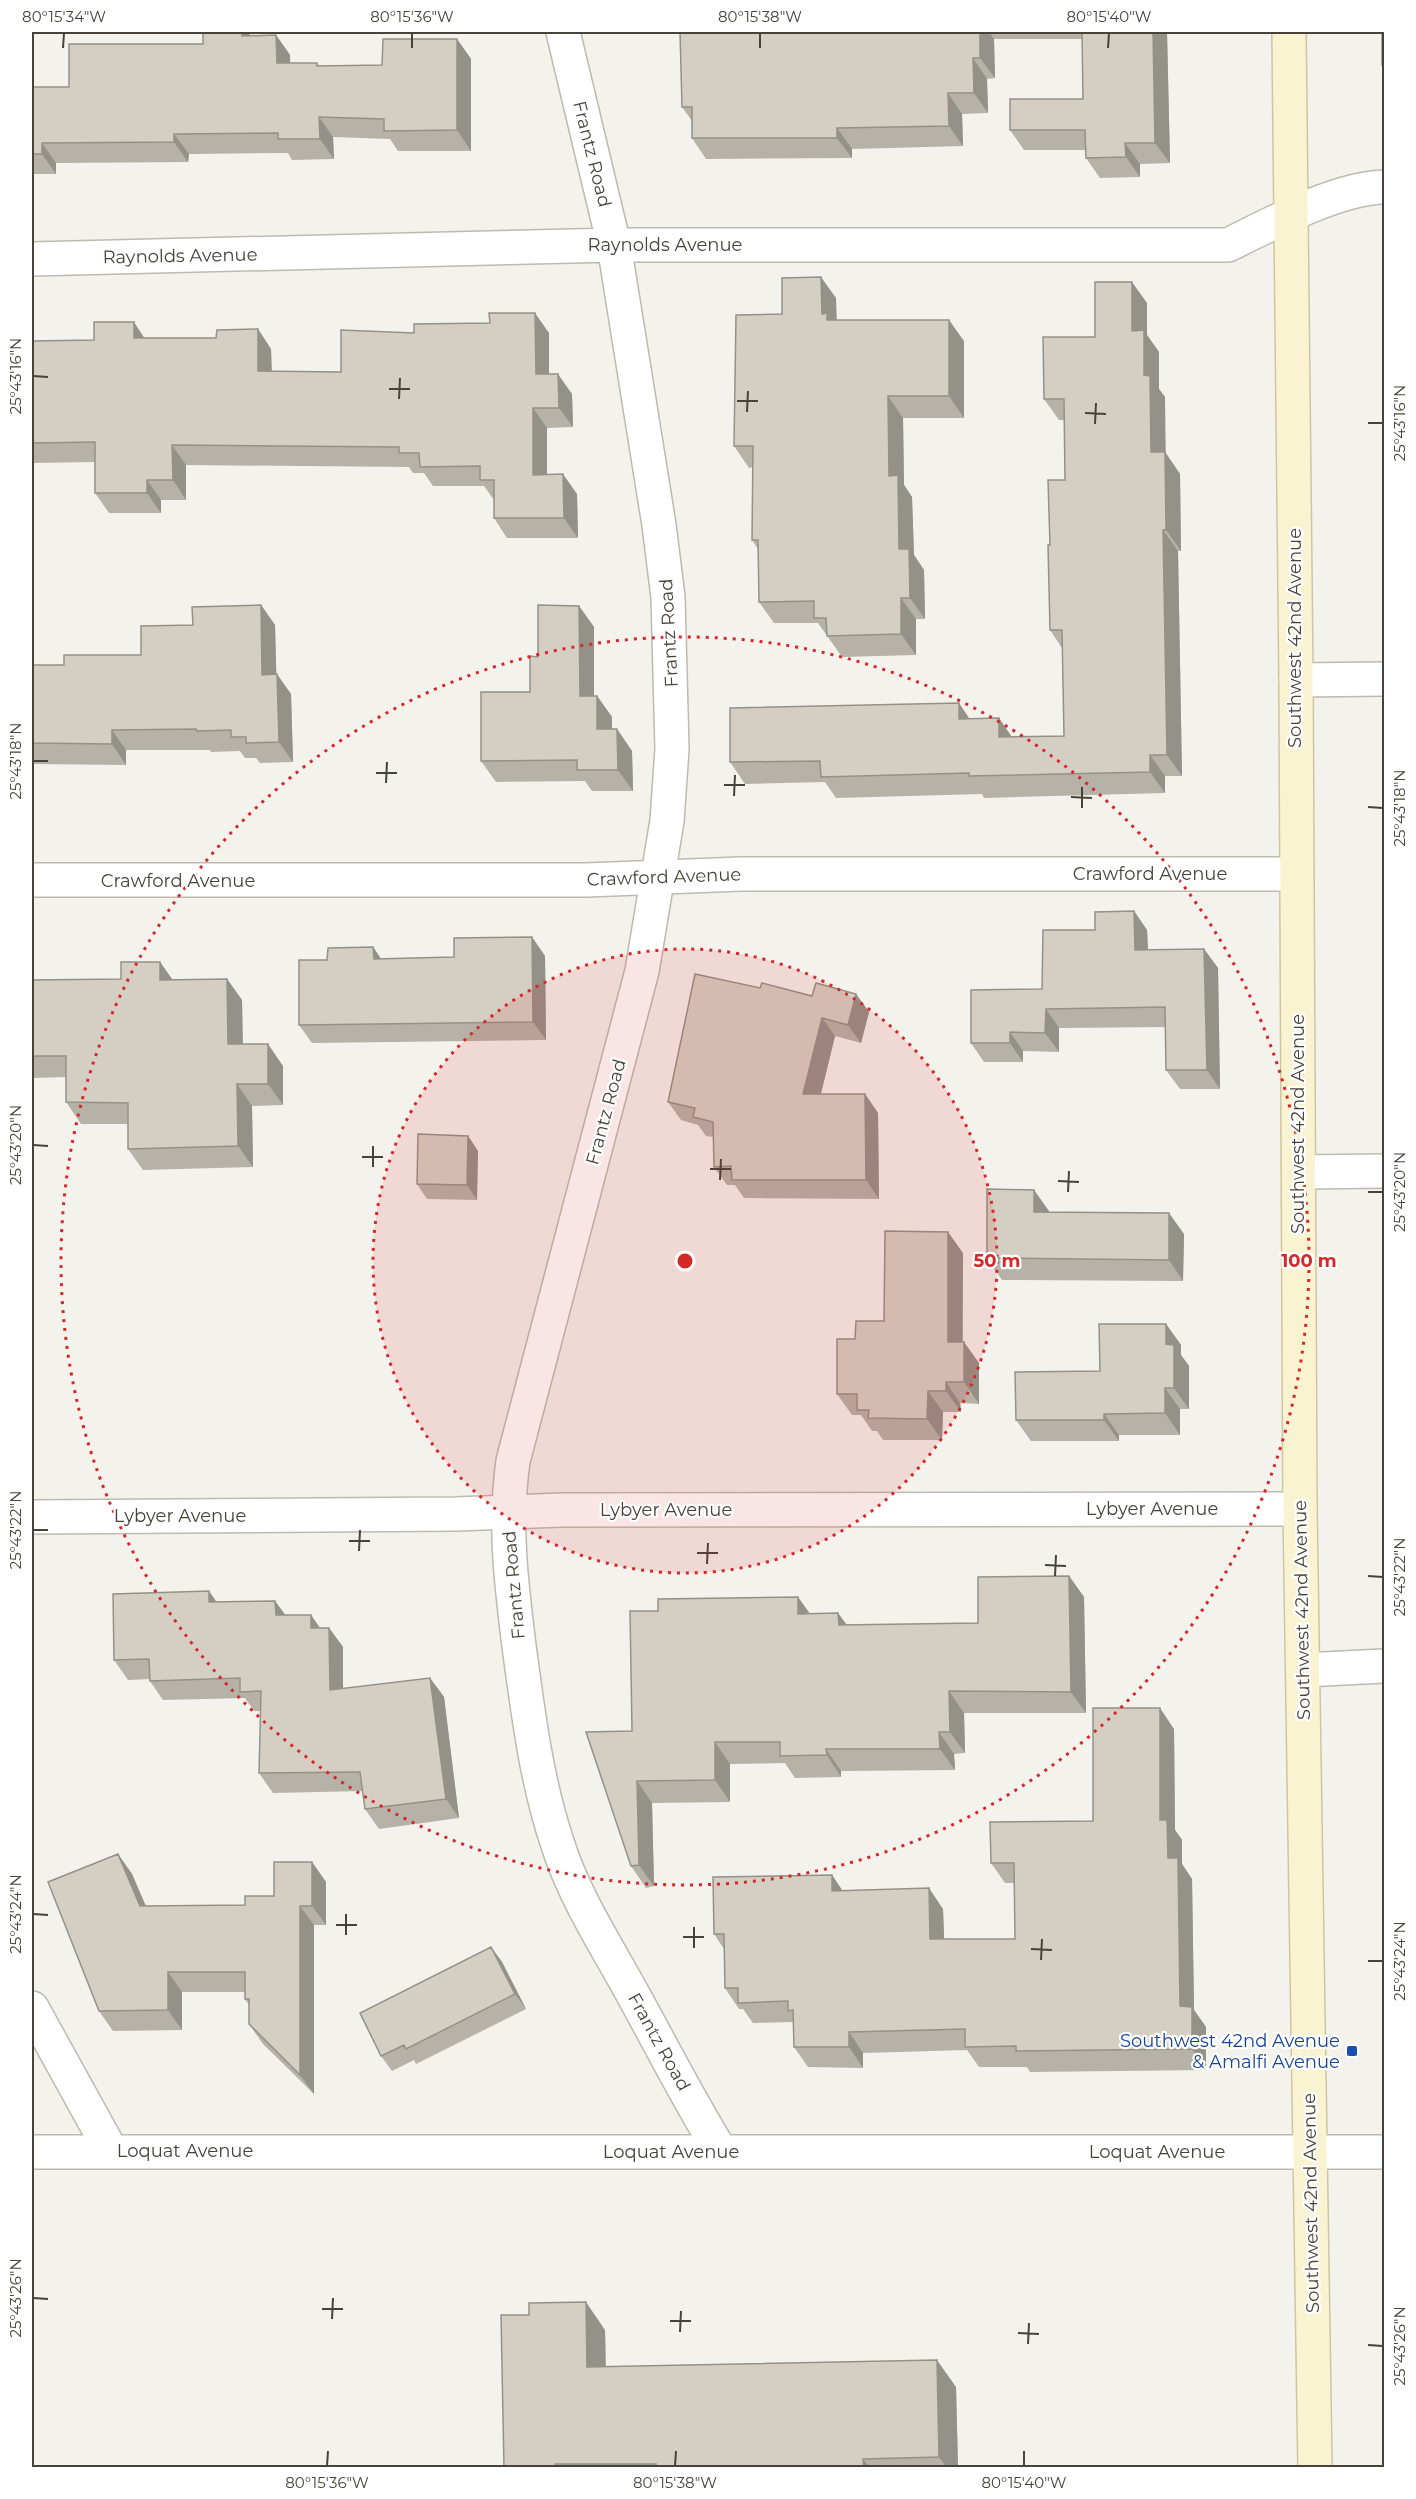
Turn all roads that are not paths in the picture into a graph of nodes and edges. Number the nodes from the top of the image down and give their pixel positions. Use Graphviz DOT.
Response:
graph roads {
  1 [pos="562,32"];
  2 [pos="1289,32"];
  3 [pos="1384,187"];
  4 [pos="1292,213"];
  5 [pos="614,245"];
  6 [pos="32,259"];
  7 [pos="1384,679"];
  8 [pos="1296,680"];
  9 [pos="1296,874"];
  10 [pos="658,878"];
  11 [pos="32,880"];
  12 [pos="1384,1171"];
  13 [pos="1299,1172"];
  14 [pos="1300,1509"];
  15 [pos="508,1512"];
  16 [pos="32,1517"];
  17 [pos="1384,1666"];
  18 [pos="1303,1670"];
  19 [pos="32,2008"];
  20 [pos="111,2151"];
  21 [pos="32,2152"];
  22 [pos="721,2152"];
  23 [pos="1384,2152"];
  24 [pos="1310,2153"];
  25 [pos="1315,2468"];
  1 -- 5 [label="street, Frantz Road"];
  2 -- 4 [label="main road, Southwest 42nd Avenue"];
  3 -- 4 [label="street, Raynolds Avenue"];
  4 -- 5 [label="street, Raynolds Avenue"];
  4 -- 8 [label="main road, Southwest 42nd Avenue"];
  5 -- 6 [label="street, Raynolds Avenue"];
  5 -- 10 [label="street, Frantz Road"];
  7 -- 8 [label="street"];
  8 -- 9 [label="main road, Southwest 42nd Avenue"];
  9 -- 10 [label="street, Crawford Avenue"];
  9 -- 13 [label="main road, Southwest 42nd Avenue"];
  10 -- 11 [label="street, Crawford Avenue"];
  10 -- 15 [label="street, Frantz Road"];
  12 -- 13 [label="street"];
  13 -- 14 [label="main road, Southwest 42nd Avenue"];
  14 -- 15 [label="street, Lybyer Avenue"];
  14 -- 18 [label="main road, Southwest 42nd Avenue"];
  15 -- 16 [label="street, Lybyer Avenue"];
  15 -- 22 [label="street, Frantz Road"];
  17 -- 18 [label="street"];
  18 -- 24 [label="main road, Southwest 42nd Avenue"];
  19 -- 20 [label="street"];
  20 -- 21 [label="street, Loquat Avenue"];
  20 -- 22 [label="street, Loquat Avenue"];
  22 -- 24 [label="street, Loquat Avenue"];
  23 -- 24 [label="street, Loquat Avenue"];
  24 -- 25 [label="main road, Southwest 42nd Avenue"];
}
